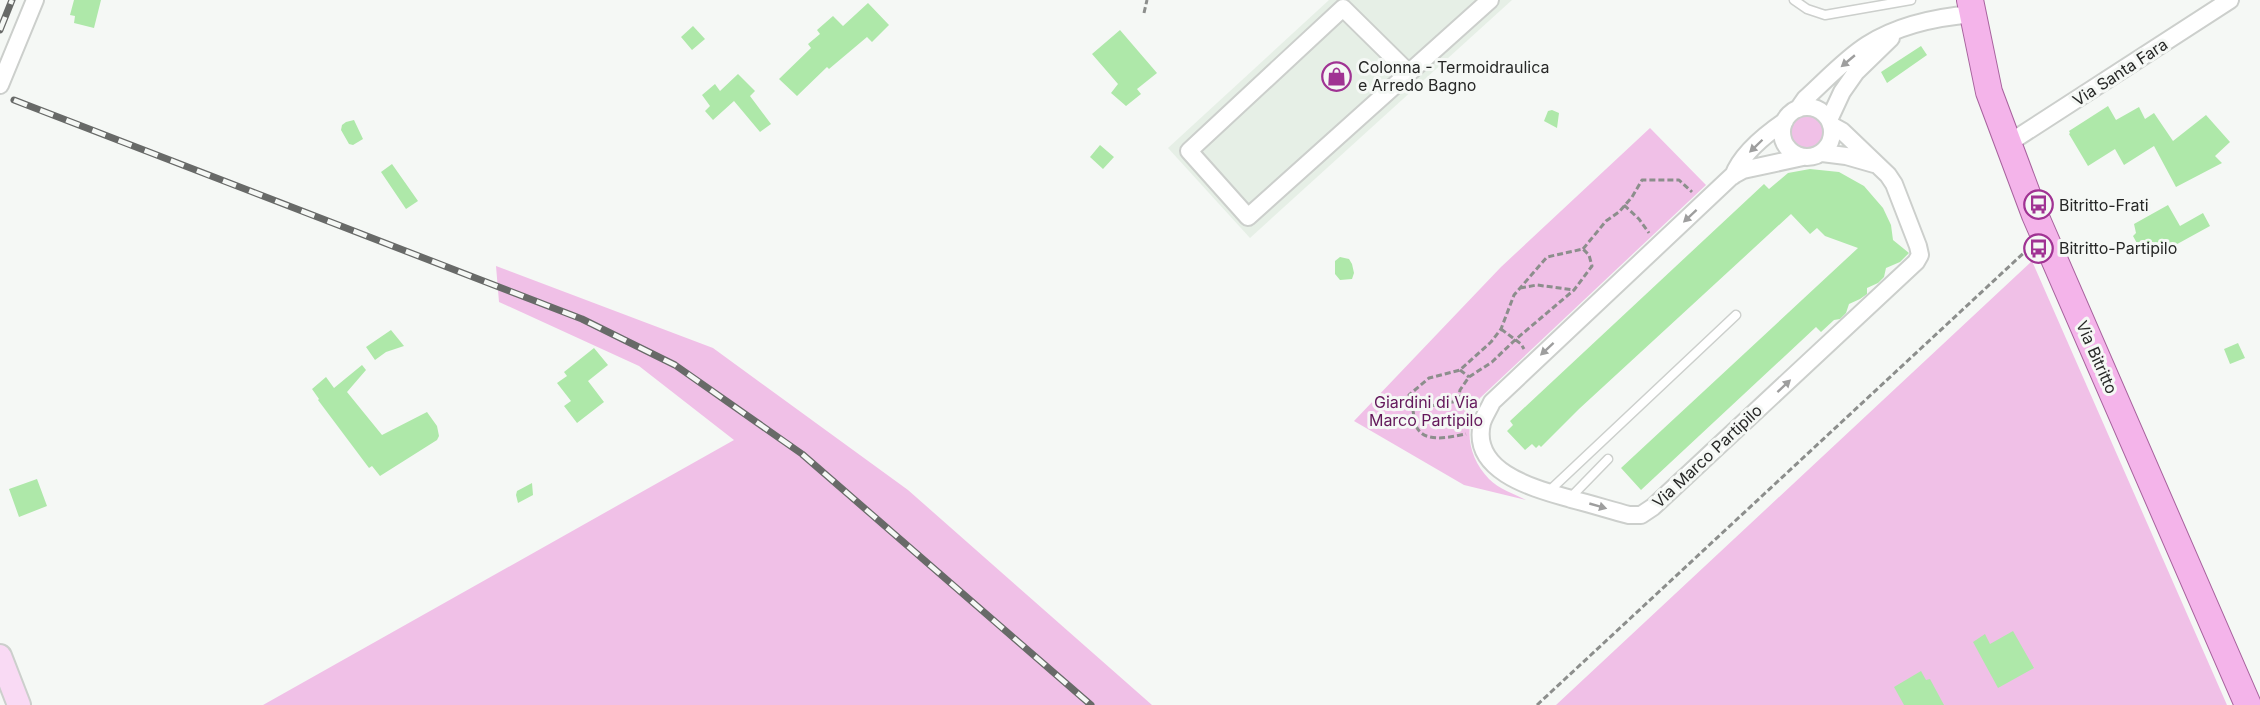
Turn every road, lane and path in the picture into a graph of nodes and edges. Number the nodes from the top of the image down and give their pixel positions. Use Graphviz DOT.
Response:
graph roads {
  1 [pos="35,0"];
  2 [pos="1147,0"];
  3 [pos="1490,0"];
  4 [pos="1794,0"];
  5 [pos="1911,0"];
  6 [pos="2230,0"];
  7 [pos="1971,7"];
  8 [pos="1144,13"];
  9 [pos="1898,31"];
  10 [pos="1409,73"];
  11 [pos="0,85"];
  12 [pos="1798,109"];
  13 [pos="1785,121"];
  14 [pos="1830,122"];
  15 [pos="2009,143"];
  16 [pos="1822,153"];
  17 [pos="1803,157"];
  18 [pos="1879,166"];
  19 [pos="1732,176"];
  20 [pos="1694,194"];
  21 [pos="1624,205"];
  22 [pos="1650,234"];
  23 [pos="2044,236"];
  24 [pos="1584,249"];
  25 [pos="1520,288"];
  26 [pos="1574,290"];
  27 [pos="1736,315"];
  28 [pos="1501,329"];
  29 [pos="1515,340"];
  30 [pos="1525,351"];
  31 [pos="1460,370"];
  32 [pos="1469,377"];
  33 [pos="1458,401"];
  34 [pos="1474,404"];
  35 [pos="1414,409"];
  36 [pos="1467,434"];
  37 [pos="1608,459"];
  38 [pos="1548,492"];
  39 [pos="1570,498"];
  40 [pos="0,656"];
  41 [pos="19,705"];
  42 [pos="1538,705"];
  43 [pos="2248,705"];
  1 -- 11 [label="street"];
  2 -- 8 [label="path"];
  3 -- 10 [label="street"];
  4 -- 5 [label="lane"];
  6 -- 15 [label="street, Via Santa Fara"];
  7 -- 9 [label="street"];
  7 -- 15 [label="main road, Via Bitritto"];
  9 -- 12 [label="street, one-way"];
  9 -- 14 [label="street"];
  10 -- 10 [label="street"];
  12 -- 13 [label="street"];
  12 -- 14 [label="street"];
  13 -- 17 [label="street"];
  13 -- 19 [label="street, Via Marco Partipilo, one-way"];
  14 -- 16 [label="street"];
  14 -- 18 [label="street, Via Marco Partipilo"];
  15 -- 23 [label="main road, Via Bitritto"];
  16 -- 17 [label="street"];
  16 -- 18 [label="street"];
  17 -- 19 [label="street, Via Marco Partipilo"];
  39 -- 18 [label="street, Via Marco Partipilo, one-way"];
  19 -- 38 [label="street, Via Marco Partipilo, one-way"];
  20 -- 21 [label="path"];
  21 -- 22 [label="path"];
  21 -- 24 [label="path"];
  23 -- 42 [label="path"];
  23 -- 43 [label="main road, Via Bitritto"];
  24 -- 25 [label="path"];
  24 -- 26 [label="path"];
  25 -- 26 [label="path"];
  25 -- 28 [label="path"];
  26 -- 29 [label="path"];
  27 -- 38 [label="lane"];
  28 -- 29 [label="path"];
  28 -- 31 [label="path"];
  29 -- 30 [label="path"];
  29 -- 32 [label="path"];
  31 -- 32 [label="path"];
  31 -- 35 [label="path"];
  32 -- 33 [label="path"];
  33 -- 34 [label="path"];
  33 -- 35 [label="path"];
  35 -- 36 [label="path"];
  37 -- 39 [label="lane"];
  38 -- 39 [label="street, Via Marco Partipilo"];
  40 -- 41 [label="street"];
}
